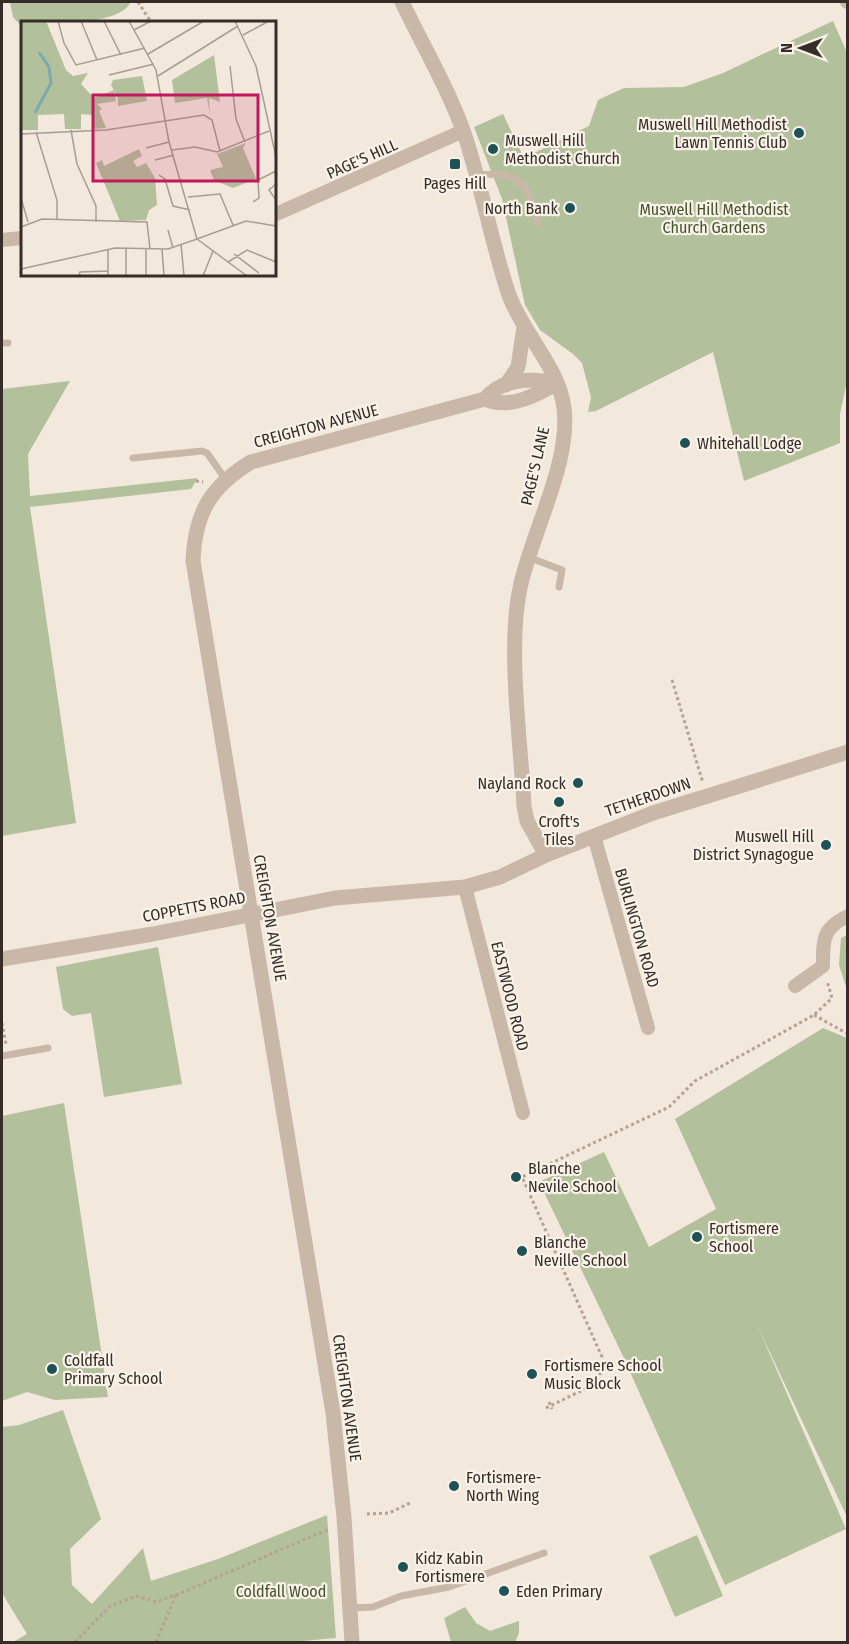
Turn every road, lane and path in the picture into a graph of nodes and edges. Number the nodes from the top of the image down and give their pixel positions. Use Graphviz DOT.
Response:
graph roads {
  1 [pos="138,2"];
  2 [pos="402,2"];
  3 [pos="150,21"];
  4 [pos="463,131"];
  5 [pos="476,175"];
  6 [pos="276,214"];
  7 [pos="538,223"];
  8 [pos="21,238"];
  9 [pos="2,240"];
  10 [pos="524,327"];
  11 [pos="557,383"];
  12 [pos="506,385"];
  13 [pos="485,399"];
  14 [pos="133,458"];
  15 [pos="226,480"];
  16 [pos="528,557"];
  17 [pos="559,587"];
  18 [pos="672,680"];
  19 [pos="848,752"];
  20 [pos="708,796"];
  21 [pos="594,836"];
  22 [pos="546,855"];
  23 [pos="465,887"];
  24 [pos="250,914"];
  25 [pos="848,916"];
  26 [pos="2,959"];
  27 [pos="823,966"];
  28 [pos="795,986"];
  29 [pos="814,1015"];
  30 [pos="2,1023"];
  31 [pos="648,1028"];
  32 [pos="848,1034"];
  33 [pos="48,1047"];
  34 [pos="4,1056"];
  35 [pos="522,1113"];
  36 [pos="549,1406"];
  37 [pos="410,1503"];
  38 [pos="367,1514"];
  39 [pos="329,1529"];
  40 [pos="544,1553"];
  41 [pos="176,1595"];
  42 [pos="350,1608"];
  43 [pos="75,1642"];
  44 [pos="156,1642"];
  45 [pos="352,1642"];
  1 -- 3 [label="path"];
  2 -- 4 [label="street, PAGE'S LANE"];
  4 -- 5 [label="street, PAGE'S LANE"];
  4 -- 6 [label="street, PAGE'S HILL"];
  5 -- 7 [label="lane"];
  5 -- 10 [label="street, PAGE'S LANE"];
  8 -- 9 [label="street"];
  10 -- 11 [label="street, PAGE'S LANE"];
  10 -- 12 [label="street"];
  11 -- 12 [label="street, CREIGHTON AVENUE"];
  11 -- 13 [label="street, CREIGHTON AVENUE"];
  11 -- 16 [label="street, PAGE'S LANE"];
  12 -- 13 [label="street, CREIGHTON AVENUE"];
  13 -- 15 [label="street, CREIGHTON AVENUE"];
  14 -- 15 [label="lane"];
  15 -- 24 [label="street, CREIGHTON AVENUE"];
  16 -- 17 [label="lane"];
  16 -- 22 [label="street, PAGE'S LANE"];
  18 -- 20 [label="path"];
  19 -- 20 [label="street, TETHERDOWN"];
  20 -- 21 [label="street, TETHERDOWN"];
  21 -- 22 [label="street, TETHERDOWN"];
  21 -- 31 [label="street, BURLINGTON ROAD"];
  22 -- 23 [label="street, TETHERDOWN"];
  23 -- 24 [label="street, COPPETTS ROAD"];
  23 -- 35 [label="street, EASTWOOD ROAD"];
  24 -- 26 [label="street, COPPETTS ROAD"];
  24 -- 42 [label="street, CREIGHTON AVENUE"];
  25 -- 27 [label="street"];
  27 -- 28 [label="street"];
  27 -- 29 [label="path"];
  29 -- 32 [label="path"];
  29 -- 36 [label="path"];
  30 -- 34 [label="path"];
  33 -- 34 [label="lane"];
  37 -- 38 [label="path"];
  39 -- 41 [label="path"];
  40 -- 42 [label="lane"];
  41 -- 43 [label="path"];
  41 -- 44 [label="path"];
  42 -- 45 [label="street, CREIGHTON AVENUE"];
}
